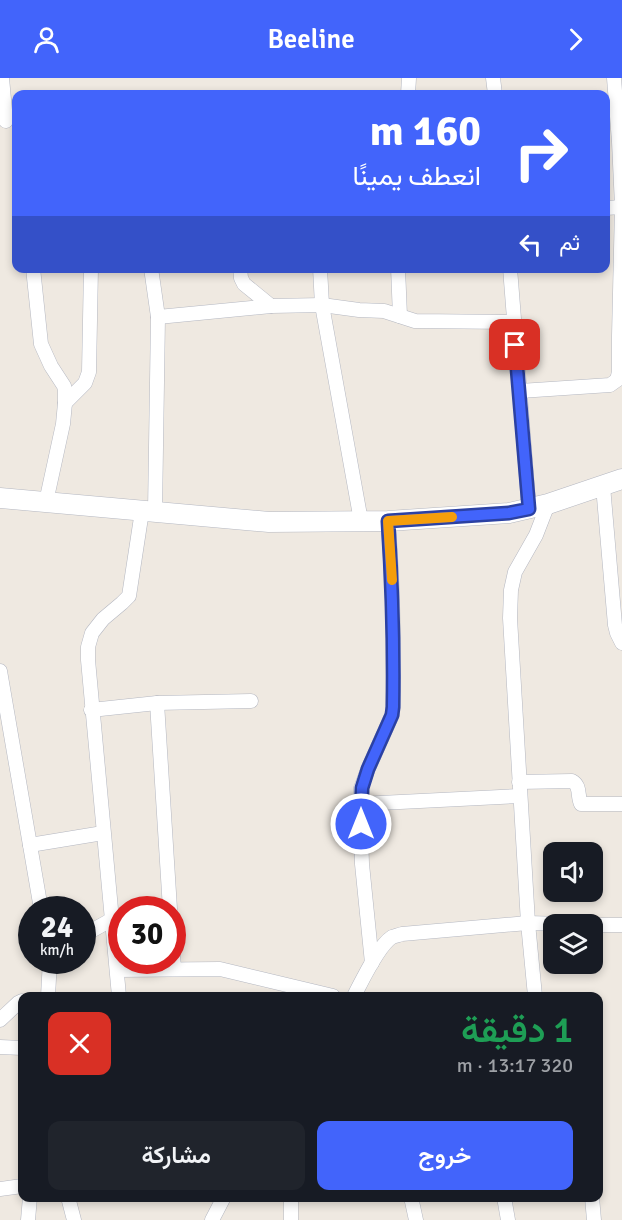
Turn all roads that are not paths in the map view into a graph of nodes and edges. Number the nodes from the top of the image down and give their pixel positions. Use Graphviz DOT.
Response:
graph roads {
  1 [pos="2,78"];
  2 [pos="614,78"];
  3 [pos="7,121"];
  4 [pos="622,207"];
  5 [pos="34,273"];
  6 [pos="91,273"];
  7 [pos="152,273"];
  8 [pos="240,273"];
  9 [pos="320,273"];
  10 [pos="398,273"];
  11 [pos="510,273"];
  12 [pos="322,305"];
  13 [pos="271,306"];
  14 [pos="400,316"];
  15 [pos="158,317"];
  16 [pos="513,322"];
  17 [pos="520,392"];
  18 [pos="65,403"];
  19 [pos="622,479"];
  20 [pos="603,486"];
  21 [pos="0,498"];
  22 [pos="46,502"];
  23 [pos="539,506"];
  24 [pos="148,512"];
  25 [pos="361,521"];
  26 [pos="388,521"];
  27 [pos="622,643"];
  28 [pos="0,671"];
  29 [pos="251,701"];
  30 [pos="157,703"];
  31 [pos="91,710"];
  32 [pos="520,789"];
  33 [pos="360,804"];
  34 [pos="622,804"];
  35 [pos="103,833"];
  36 [pos="30,845"];
  37 [pos="39,896"];
  38 [pos="109,896"];
  39 [pos="169,896"];
  40 [pos="528,923"];
  41 [pos="543,923"];
  42 [pos="603,925"];
  43 [pos="622,925"];
  44 [pos="372,963"];
  45 [pos="186,968"];
  46 [pos="49,974"];
  47 [pos="117,974"];
  48 [pos="48,992"];
  49 [pos="119,992"];
  50 [pos="316,992"];
  51 [pos="356,992"];
  52 [pos="536,992"];
  53 [pos="18,1003"];
  54 [pos="0,1020"];
  55 [pos="0,1047"];
  56 [pos="18,1048"];
  57 [pos="18,1187"];
  58 [pos="0,1189"];
  59 [pos="30,1202"];
  60 [pos="69,1202"];
  61 [pos="221,1202"];
  62 [pos="291,1202"];
  63 [pos="412,1202"];
  64 [pos="505,1202"];
  65 [pos="592,1202"];
  66 [pos="28,1220"];
  67 [pos="74,1220"];
  68 [pos="212,1220"];
  69 [pos="291,1220"];
  70 [pos="416,1220"];
  71 [pos="508,1220"];
  72 [pos="594,1220"];
  1 -- 3 [label="street"];
  2 -- 4 [label="street"];
  4 -- 17 [label="street"];
  5 -- 18 [label="street"];
  6 -- 18 [label="street"];
  7 -- 15 [label="street"];
  8 -- 13 [label="street"];
  9 -- 12 [label="street"];
  10 -- 14 [label="street"];
  11 -- 16 [label="street"];
  12 -- 13 [label="street"];
  12 -- 14 [label="street"];
  12 -- 25 [label="street"];
  13 -- 15 [label="street"];
  14 -- 16 [label="street"];
  15 -- 24 [label="street"];
  16 -- 17 [label="street"];
  17 -- 23 [label="street"];
  18 -- 22 [label="street"];
  19 -- 20 [label="street"];
  20 -- 23 [label="street"];
  20 -- 27 [label="street"];
  21 -- 22 [label="street"];
  22 -- 24 [label="street"];
  23 -- 26 [label="street"];
  23 -- 32 [label="street"];
  24 -- 25 [label="street"];
  24 -- 31 [label="street"];
  25 -- 26 [label="street"];
  26 -- 33 [label="street"];
  28 -- 36 [label="street"];
  29 -- 30 [label="street"];
  30 -- 31 [label="street"];
  30 -- 39 [label="street"];
  31 -- 35 [label="street"];
  32 -- 33 [label="street"];
  32 -- 34 [label="street"];
  32 -- 40 [label="street"];
  33 -- 44 [label="street"];
  35 -- 36 [label="street"];
  35 -- 38 [label="street"];
  36 -- 37 [label="street"];
  40 -- 41 [label="street"];
  40 -- 44 [label="street"];
  40 -- 52 [label="street"];
  42 -- 43 [label="street"];
  44 -- 51 [label="street"];
  45 -- 50 [label="street"];
  46 -- 48 [label="street"];
  47 -- 49 [label="street"];
  53 -- 54 [label="street"];
  55 -- 56 [label="street"];
  57 -- 58 [label="street"];
  59 -- 66 [label="street"];
  60 -- 67 [label="street"];
  61 -- 68 [label="street"];
  62 -- 69 [label="street"];
  63 -- 70 [label="street"];
  64 -- 71 [label="street"];
  65 -- 72 [label="street"];
}
